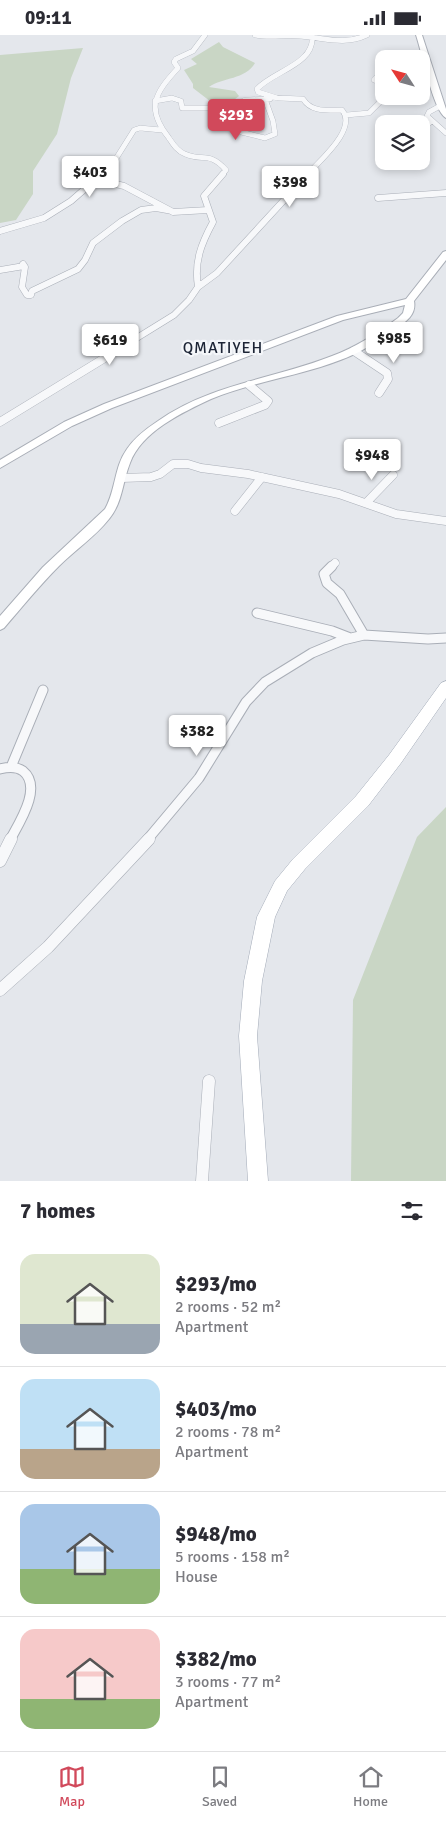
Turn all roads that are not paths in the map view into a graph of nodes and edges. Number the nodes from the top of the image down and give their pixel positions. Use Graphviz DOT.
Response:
graph roads {
  1 [pos="205,35"];
  2 [pos="255,35"];
  3 [pos="367,35"];
  4 [pos="420,35"];
  5 [pos="312,36"];
  6 [pos="422,50"];
  7 [pos="430,77"];
  8 [pos="265,99"];
  9 [pos="277,99"];
  10 [pos="155,101"];
  11 [pos="377,105"];
  12 [pos="442,108"];
  13 [pos="346,115"];
  14 [pos="446,116"];
  15 [pos="432,121"];
  16 [pos="248,127"];
  17 [pos="161,130"];
  18 [pos="446,133"];
  19 [pos="95,179"];
  20 [pos="446,193"];
  21 [pos="378,198"];
  22 [pos="167,210"];
  23 [pos="208,210"];
  24 [pos="0,231"];
  25 [pos="446,254"];
  26 [pos="0,270"];
  27 [pos="198,287"];
  28 [pos="409,301"];
  29 [pos="354,351"];
  30 [pos="249,385"];
  31 [pos="379,393"];
  32 [pos="0,422"];
  33 [pos="219,423"];
  34 [pos="0,465"];
  35 [pos="393,475"];
  36 [pos="262,477"];
  37 [pos="122,478"];
  38 [pos="366,503"];
  39 [pos="235,511"];
  40 [pos="446,521"];
  41 [pos="335,563"];
  42 [pos="257,613"];
  43 [pos="0,625"];
  44 [pos="364,635"];
  45 [pos="350,638"];
  46 [pos="446,638"];
  47 [pos="446,687"];
  48 [pos="43,690"];
  49 [pos="11,767"];
  50 [pos="0,769"];
  51 [pos="0,861"];
  52 [pos="0,990"];
  53 [pos="209,1081"];
  54 [pos="202,1181"];
  55 [pos="258,1181"];
  1 -- 10 [label="street"];
  2 -- 5 [label="street"];
  3 -- 5 [label="street"];
  4 -- 6 [label="main road"];
  5 -- 9 [label="street"];
  7 -- 12 [label="main road"];
  8 -- 9 [label="street"];
  8 -- 10 [label="street"];
  8 -- 16 [label="street"];
  9 -- 13 [label="street"];
  10 -- 17 [label="street"];
  11 -- 13 [label="street"];
  12 -- 14 [label="main road"];
  12 -- 15 [label="street"];
  13 -- 27 [label="street"];
  15 -- 18 [label="street"];
  17 -- 19 [label="street"];
  17 -- 23 [label="street"];
  19 -- 22 [label="street"];
  19 -- 24 [label="street"];
  20 -- 21 [label="street"];
  22 -- 23 [label="street"];
  22 -- 26 [label="street"];
  23 -- 27 [label="street"];
  25 -- 28 [label="main road"];
  27 -- 32 [label="street"];
  28 -- 29 [label="main road"];
  28 -- 34 [label="main road"];
  29 -- 30 [label="main road"];
  29 -- 31 [label="street"];
  30 -- 33 [label="street"];
  30 -- 37 [label="main road"];
  35 -- 38 [label="street"];
  36 -- 37 [label="street"];
  36 -- 38 [label="street"];
  36 -- 39 [label="street"];
  37 -- 43 [label="main road"];
  38 -- 40 [label="street"];
  41 -- 44 [label="street"];
  42 -- 45 [label="street"];
  44 -- 45 [label="street"];
  44 -- 46 [label="street"];
  45 -- 52 [label="street"];
  47 -- 55 [label="main road"];
  48 -- 49 [label="street"];
  49 -- 50 [label="street"];
  49 -- 51 [label="street"];
  53 -- 54 [label="street"];
}
